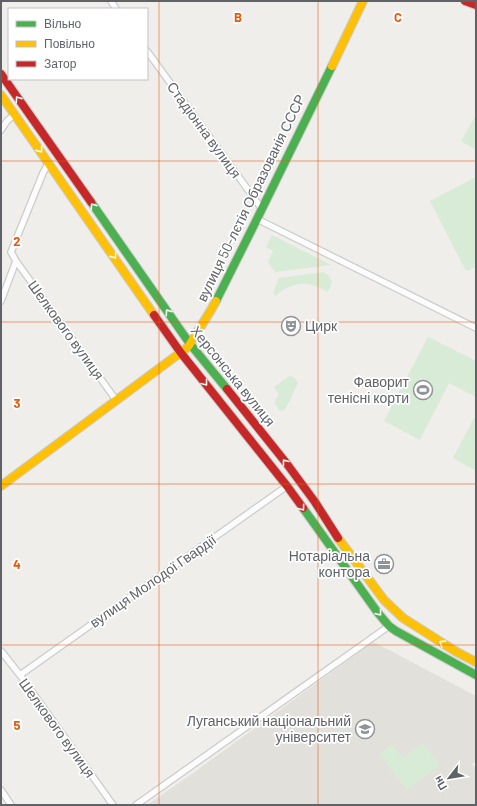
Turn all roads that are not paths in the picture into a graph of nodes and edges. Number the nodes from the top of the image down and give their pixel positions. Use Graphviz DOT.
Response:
graph roads {
  1 [pos="362,1"];
  2 [pos="465,1"];
  3 [pos="476,5"];
  4 [pos="148,52"];
  5 [pos="1,74"];
  6 [pos="1,95"];
  7 [pos="15,114"];
  8 [pos="1,130"];
  9 [pos="49,162"];
  10 [pos="262,210"];
  11 [pos="257,219"];
  12 [pos="16,261"];
  13 [pos="1,301"];
  14 [pos="476,328"];
  15 [pos="190,344"];
  16 [pos="181,353"];
  17 [pos="116,400"];
  18 [pos="1,486"];
  19 [pos="287,486"];
  20 [pos="389,626"];
  21 [pos="1,651"];
  22 [pos="476,662"];
  23 [pos="20,675"];
  24 [pos="476,675"];
  25 [pos="1,790"];
  26 [pos="11,805"];
  27 [pos="113,805"];
  28 [pos="136,805"];
  1 -- 10 [label="street, вулиця 50-лєтія Образованія СССР"];
  2 -- 3 [label="street"];
  4 -- 10 [label="street, Стадіонна вулиця"];
  15 -- 5 [label="street, Херсонська вулиця, one-way"];
  6 -- 7 [label="street, Херсонська вулиця"];
  7 -- 8 [label="street"];
  7 -- 9 [label="street, Херсонська вулиця, one-way"];
  9 -- 12 [label="street, Шелкового вулиця"];
  9 -- 16 [label="street, Херсонська вулиця, one-way"];
  10 -- 11 [label="street, вулиця 50-лєтія Образованія СССР"];
  11 -- 14 [label="street"];
  11 -- 15 [label="street, вулиця 50-лєтія Образованія СССР"];
  12 -- 13 [label="street, Шелкового вулиця"];
  12 -- 17 [label="street, Шелкового вулиця"];
  15 -- 16 [label="street, вулиця 50-лєтія Образованія СССР"];
  22 -- 15 [label="street, Херсонська вулиця, one-way"];
  16 -- 17 [label="street, вулиця 50-лєтія Образованія СССР"];
  16 -- 19 [label="street, Херсонська вулиця, one-way"];
  17 -- 18 [label="street, вулиця 50-лєтія Образованія СССР"];
  19 -- 20 [label="street, Херсонська вулиця, one-way"];
  19 -- 23 [label="street, вулиця Молодої Гвардії"];
  20 -- 24 [label="street, Херсонська вулиця"];
  20 -- 28 [label="street"];
  21 -- 23 [label="street, Шелкового вулиця"];
  23 -- 27 [label="street, Шелкового вулиця"];
  25 -- 26 [label="street"];
}
